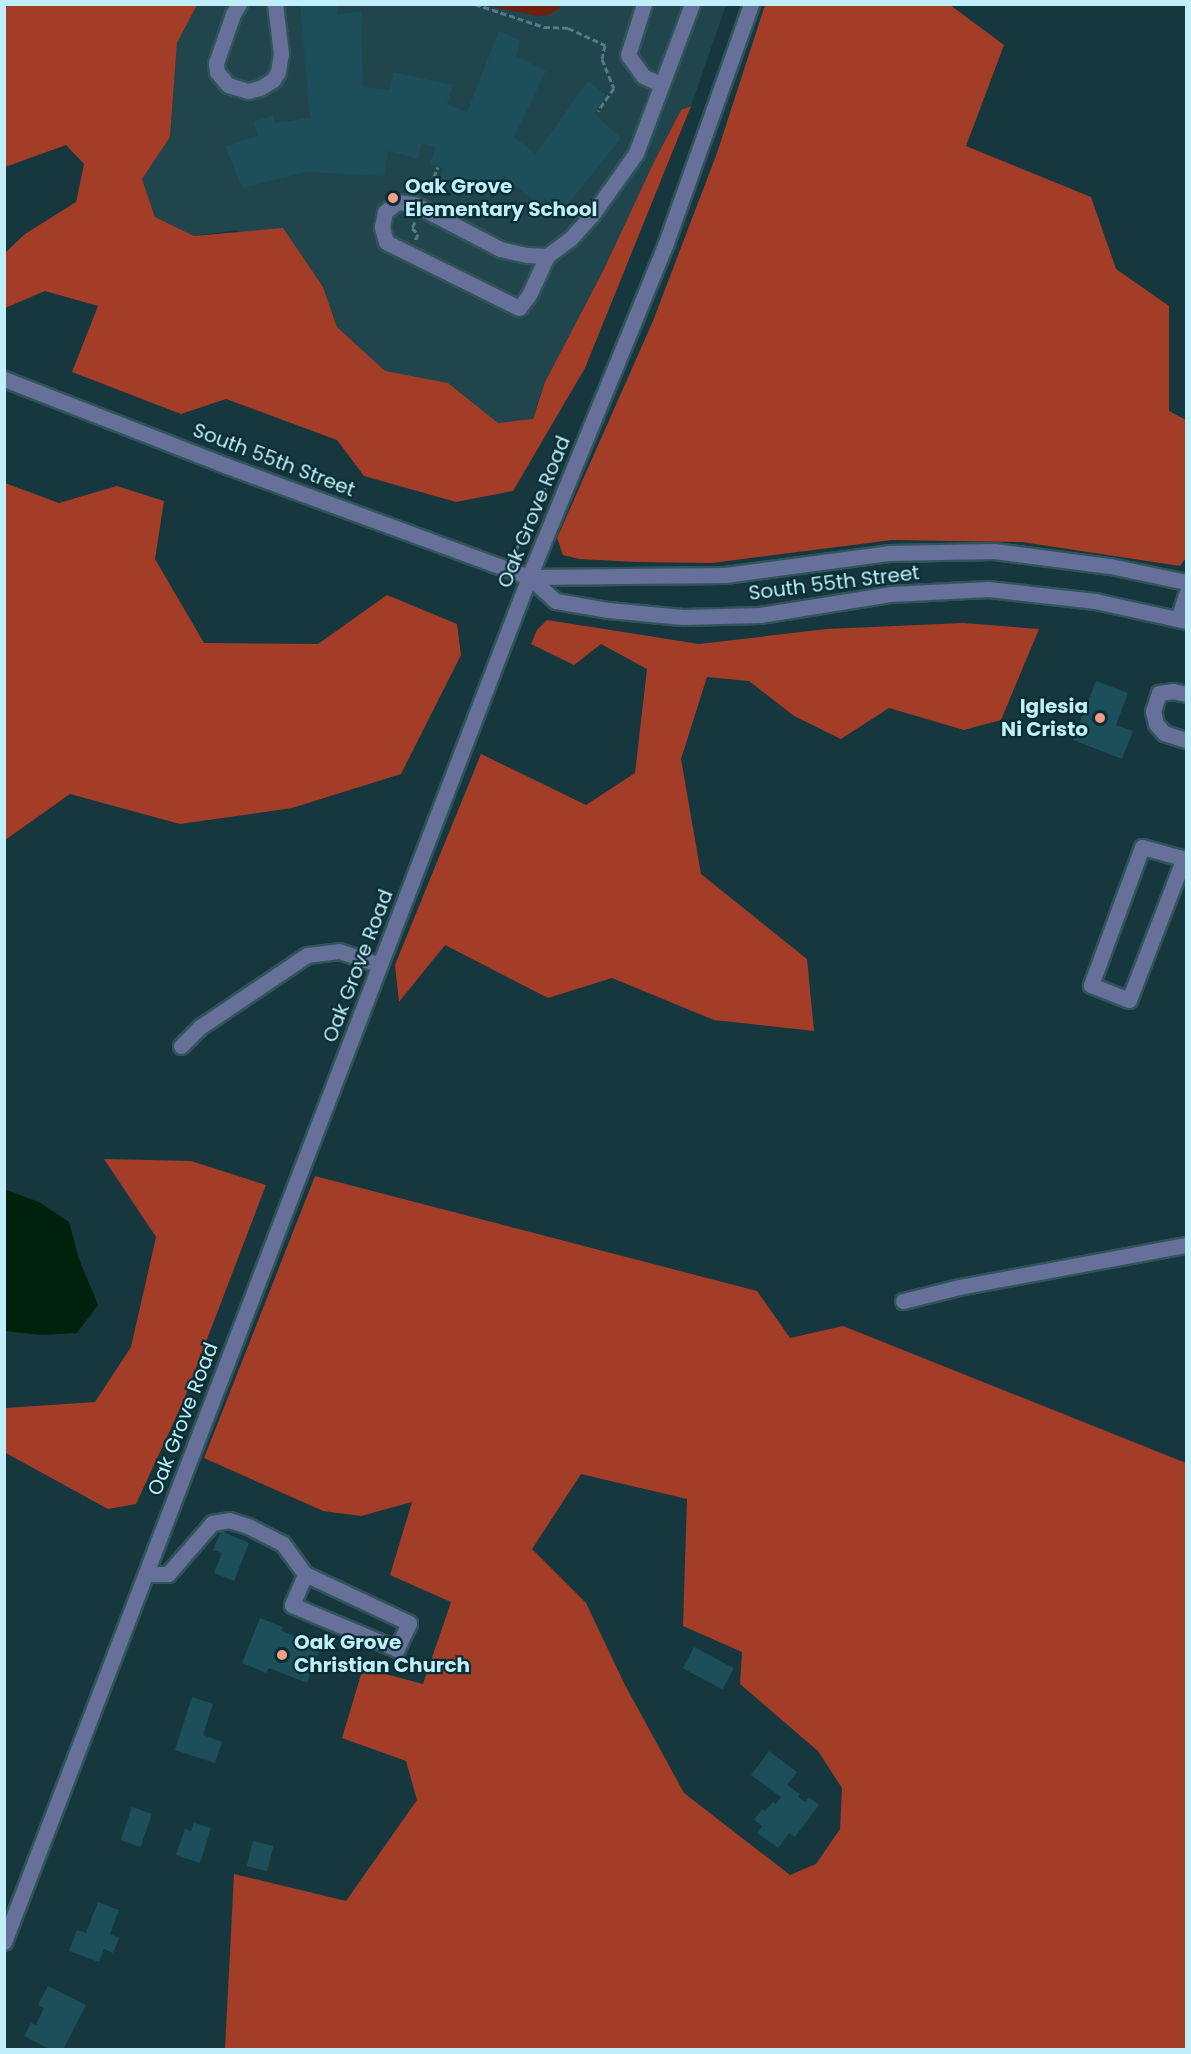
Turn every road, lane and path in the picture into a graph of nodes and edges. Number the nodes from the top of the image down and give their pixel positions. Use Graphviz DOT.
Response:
graph roads {
  1 [pos="239,4"];
  2 [pos="275,4"];
  3 [pos="474,4"];
  4 [pos="644,4"];
  5 [pos="692,4"];
  6 [pos="751,4"];
  7 [pos="660,84"];
  8 [pos="598,111"];
  9 [pos="547,256"];
  10 [pos="4,379"];
  11 [pos="560,457"];
  12 [pos="516,550"];
  13 [pos="529,577"];
  14 [pos="1186,582"];
  15 [pos="1186,594"];
  16 [pos="1182,620"];
  17 [pos="1186,694"];
  18 [pos="1186,740"];
  19 [pos="1185,859"];
  20 [pos="380,965"];
  21 [pos="180,1046"];
  22 [pos="1186,1245"];
  23 [pos="903,1301"];
  24 [pos="146,1574"];
  25 [pos="305,1574"];
  26 [pos="4,1942"];
  1 -- 2 [label="street"];
  3 -- 8 [label="path"];
  4 -- 7 [label="street"];
  5 -- 7 [label="street"];
  6 -- 13 [label="street, Oak Grove Road"];
  7 -- 9 [label="street"];
  9 -- 9 [label="street"];
  10 -- 13 [label="street, South 55th Street"];
  11 -- 12 [label="path"];
  13 -- 14 [label="street, South 55th Street"];
  13 -- 16 [label="street, South 55th Street"];
  13 -- 20 [label="street, Oak Grove Road"];
  15 -- 16 [label="street"];
  17 -- 18 [label="street"];
  19 -- 19 [label="street"];
  20 -- 21 [label="street"];
  20 -- 24 [label="street, Oak Grove Road"];
  22 -- 23 [label="street"];
  24 -- 25 [label="street"];
  24 -- 26 [label="street, Oak Grove Road"];
  25 -- 25 [label="street"];
}
